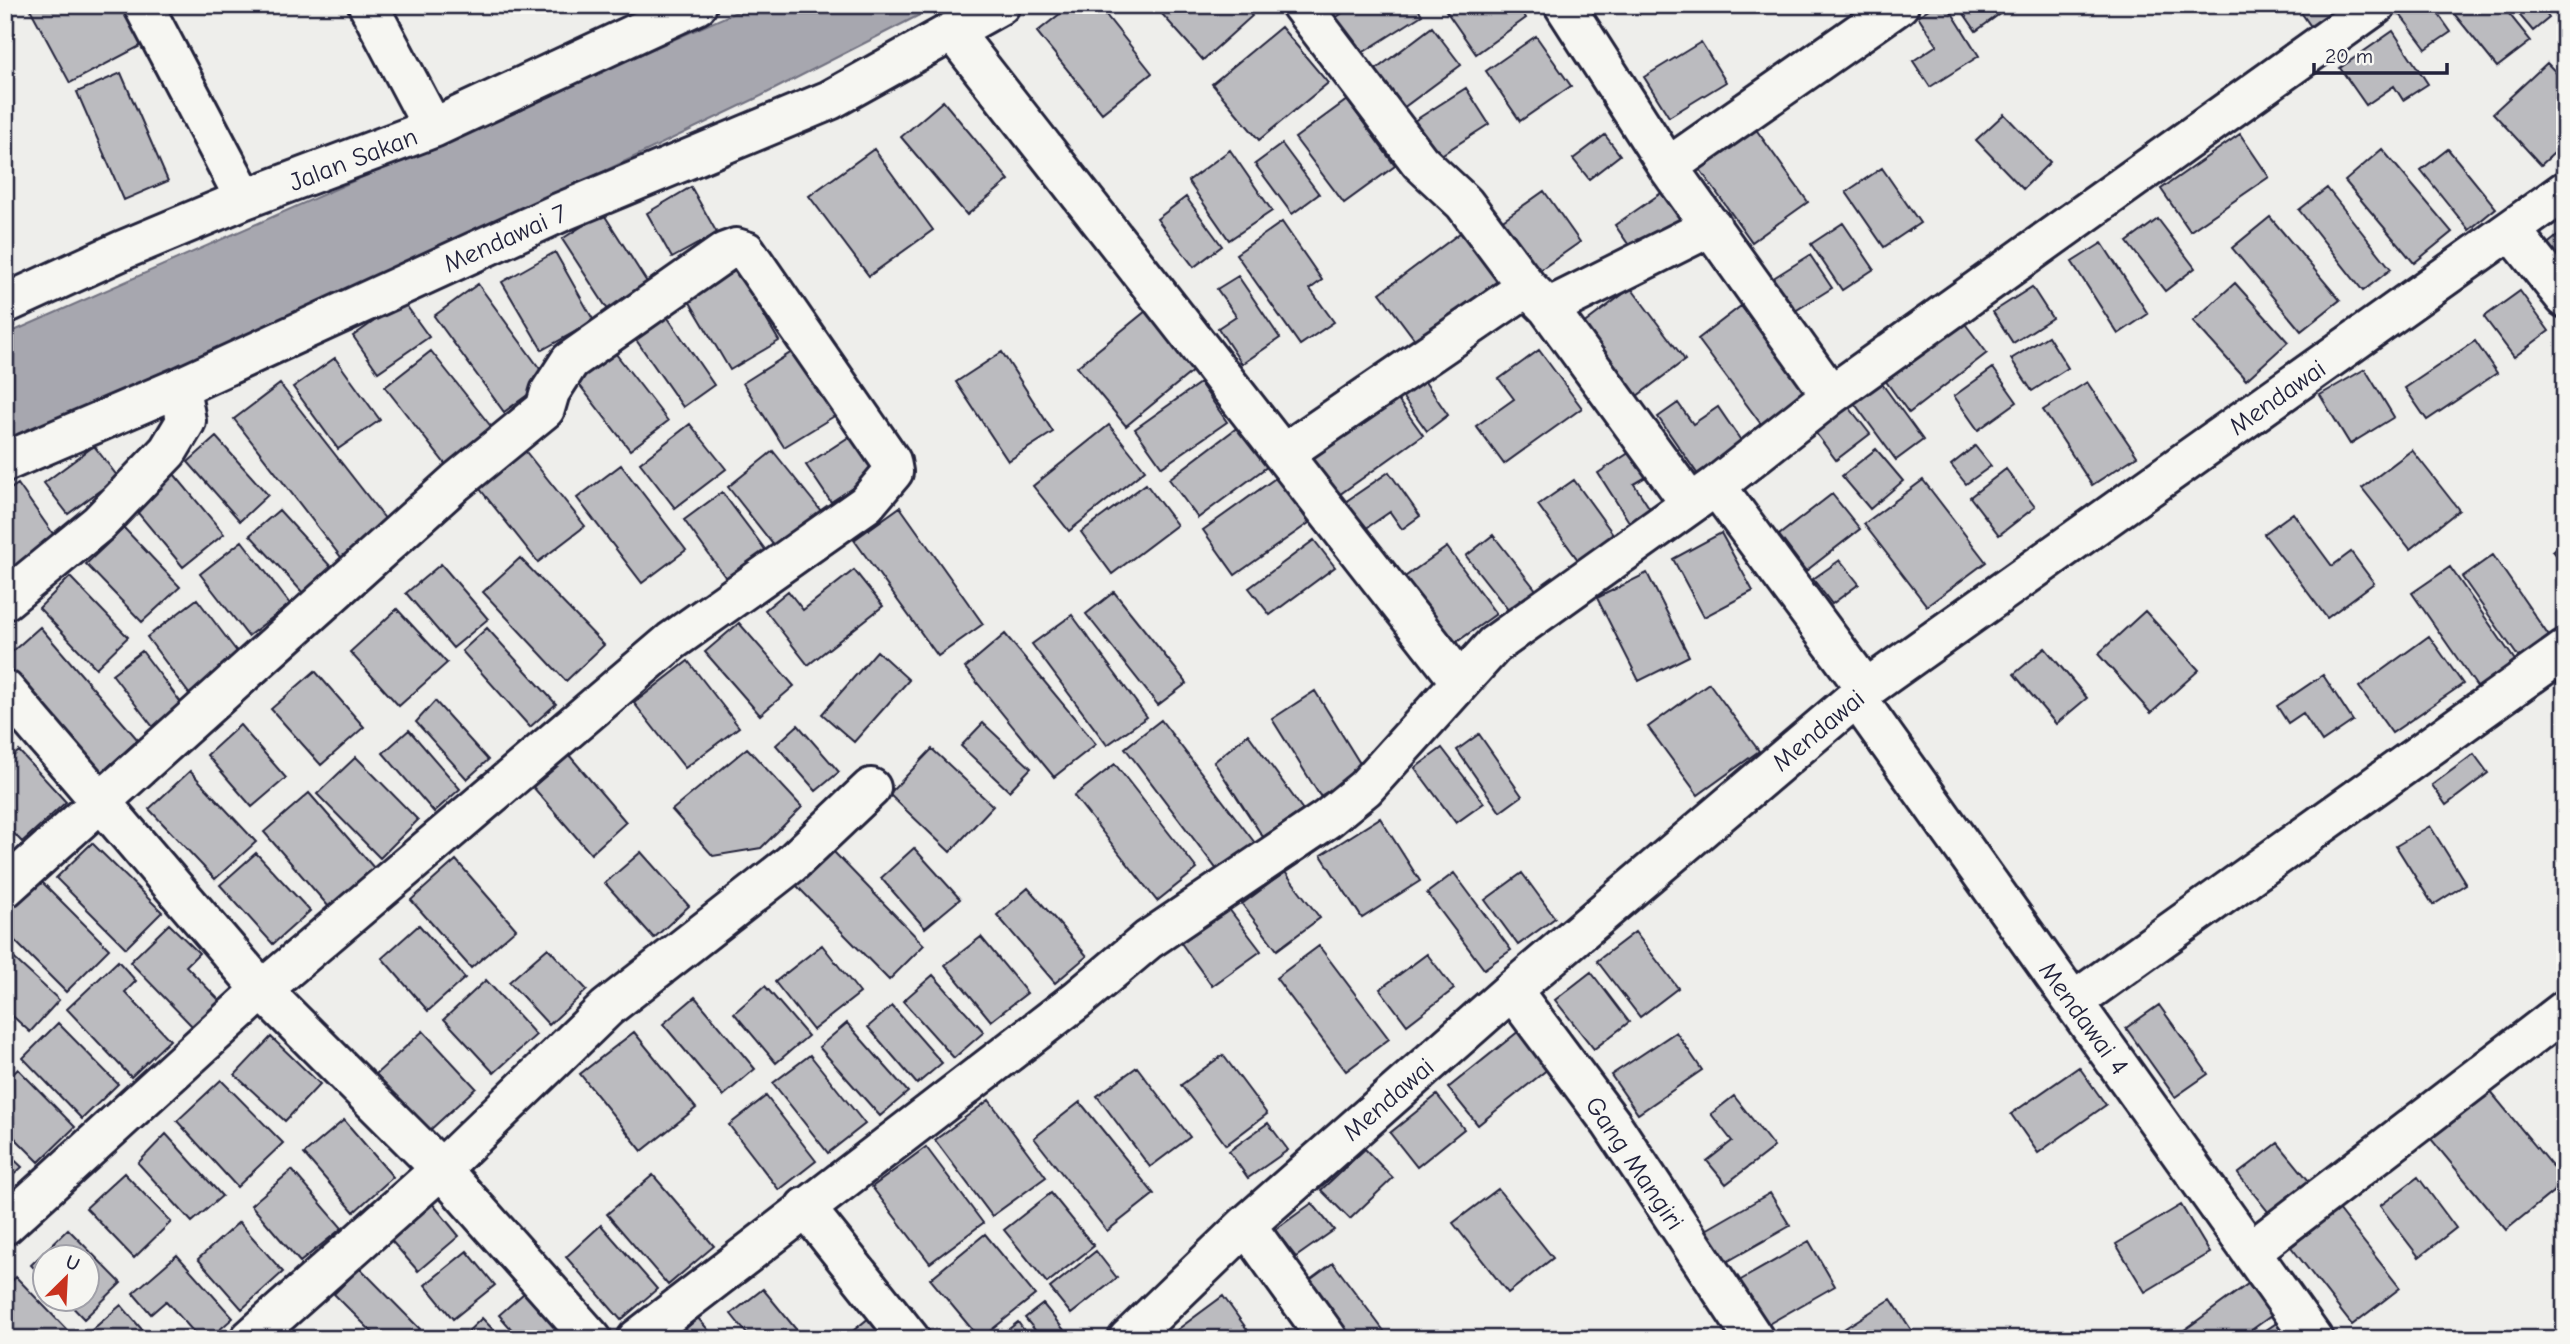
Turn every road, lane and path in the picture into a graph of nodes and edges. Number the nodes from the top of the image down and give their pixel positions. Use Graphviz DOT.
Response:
graph roads {
  1 [pos="143,5"];
  2 [pos="368,5"];
  3 [pos="697,5"];
  4 [pos="1000,5"];
  5 [pos="1301,5"];
  6 [pos="1564,5"];
  7 [pos="1899,5"];
  8 [pos="2376,5"];
  9 [pos="953,32"];
  10 [pos="433,128"];
  11 [pos="1668,167"];
  12 [pos="2565,191"];
  13 [pos="245,200"];
  14 [pos="1712,226"];
  15 [pos="2511,230"];
  16 [pos="1538,297"];
  17 [pos="2565,298"];
  18 [pos="5,304"];
  19 [pos="180,387"];
  20 [pos="1831,396"];
  21 [pos="1283,454"];
  22 [pos="5,462"];
  23 [pos="1703,494"];
  24 [pos="5,600"];
  25 [pos="2565,650"];
  26 [pos="1460,681"];
  27 [pos="5,690"];
  28 [pos="1861,693"];
  29 [pos="871,788"];
  30 [pos="103,801"];
  31 [pos="5,888"];
  32 [pos="262,990"];
  33 [pos="1512,990"];
  34 [pos="2073,1002"];
  35 [pos="2565,1010"];
  36 [pos="441,1169"];
  37 [pos="805,1207"];
  38 [pos="5,1225"];
  39 [pos="1246,1225"];
  40 [pos="2251,1251"];
  41 [pos="1138,1335"];
  42 [pos="250,1339"];
  43 [pos="592,1339"];
  44 [pos="637,1339"];
  45 [pos="910,1339"];
  46 [pos="1328,1339"];
  47 [pos="1754,1339"];
  48 [pos="2313,1339"];
  1 -- 13 [label="street"];
  2 -- 10 [label="street"];
  3 -- 10 [label="street, Jalan Sakan"];
  4 -- 9 [label="street, Mendawai 7"];
  5 -- 16 [label="street, Mendawai 4"];
  6 -- 11 [label="street"];
  7 -- 11 [label="street"];
  8 -- 20 [label="street"];
  9 -- 19 [label="street, Mendawai 7"];
  9 -- 21 [label="street"];
  10 -- 13 [label="street, Jalan Sakan"];
  11 -- 14 [label="street"];
  12 -- 15 [label="street, Mendawai"];
  13 -- 18 [label="street, Jalan Sakan"];
  14 -- 16 [label="street"];
  14 -- 20 [label="street"];
  15 -- 17 [label="street"];
  15 -- 28 [label="street, Mendawai"];
  16 -- 21 [label="street"];
  16 -- 23 [label="street, Mendawai 4"];
  19 -- 22 [label="street, Mendawai 7"];
  19 -- 24 [label="street"];
  20 -- 23 [label="street"];
  21 -- 26 [label="street"];
  23 -- 26 [label="street"];
  23 -- 28 [label="street, Mendawai 4"];
  25 -- 34 [label="street"];
  26 -- 37 [label="street"];
  27 -- 30 [label="street"];
  28 -- 33 [label="street, Mendawai"];
  28 -- 34 [label="street, Mendawai 4"];
  29 -- 36 [label="street"];
  30 -- 31 [label="street"];
  30 -- 32 [label="street"];
  30 -- 32 [label="street"];
  32 -- 36 [label="street"];
  32 -- 38 [label="street"];
  33 -- 39 [label="street, Mendawai"];
  33 -- 47 [label="street, Gang Mangiri"];
  34 -- 40 [label="street, Mendawai 4"];
  35 -- 40 [label="street"];
  36 -- 42 [label="street"];
  36 -- 43 [label="street"];
  37 -- 44 [label="street"];
  37 -- 45 [label="street"];
  39 -- 41 [label="street, Mendawai"];
  39 -- 46 [label="street"];
  40 -- 48 [label="street, Mendawai 4"];
}
